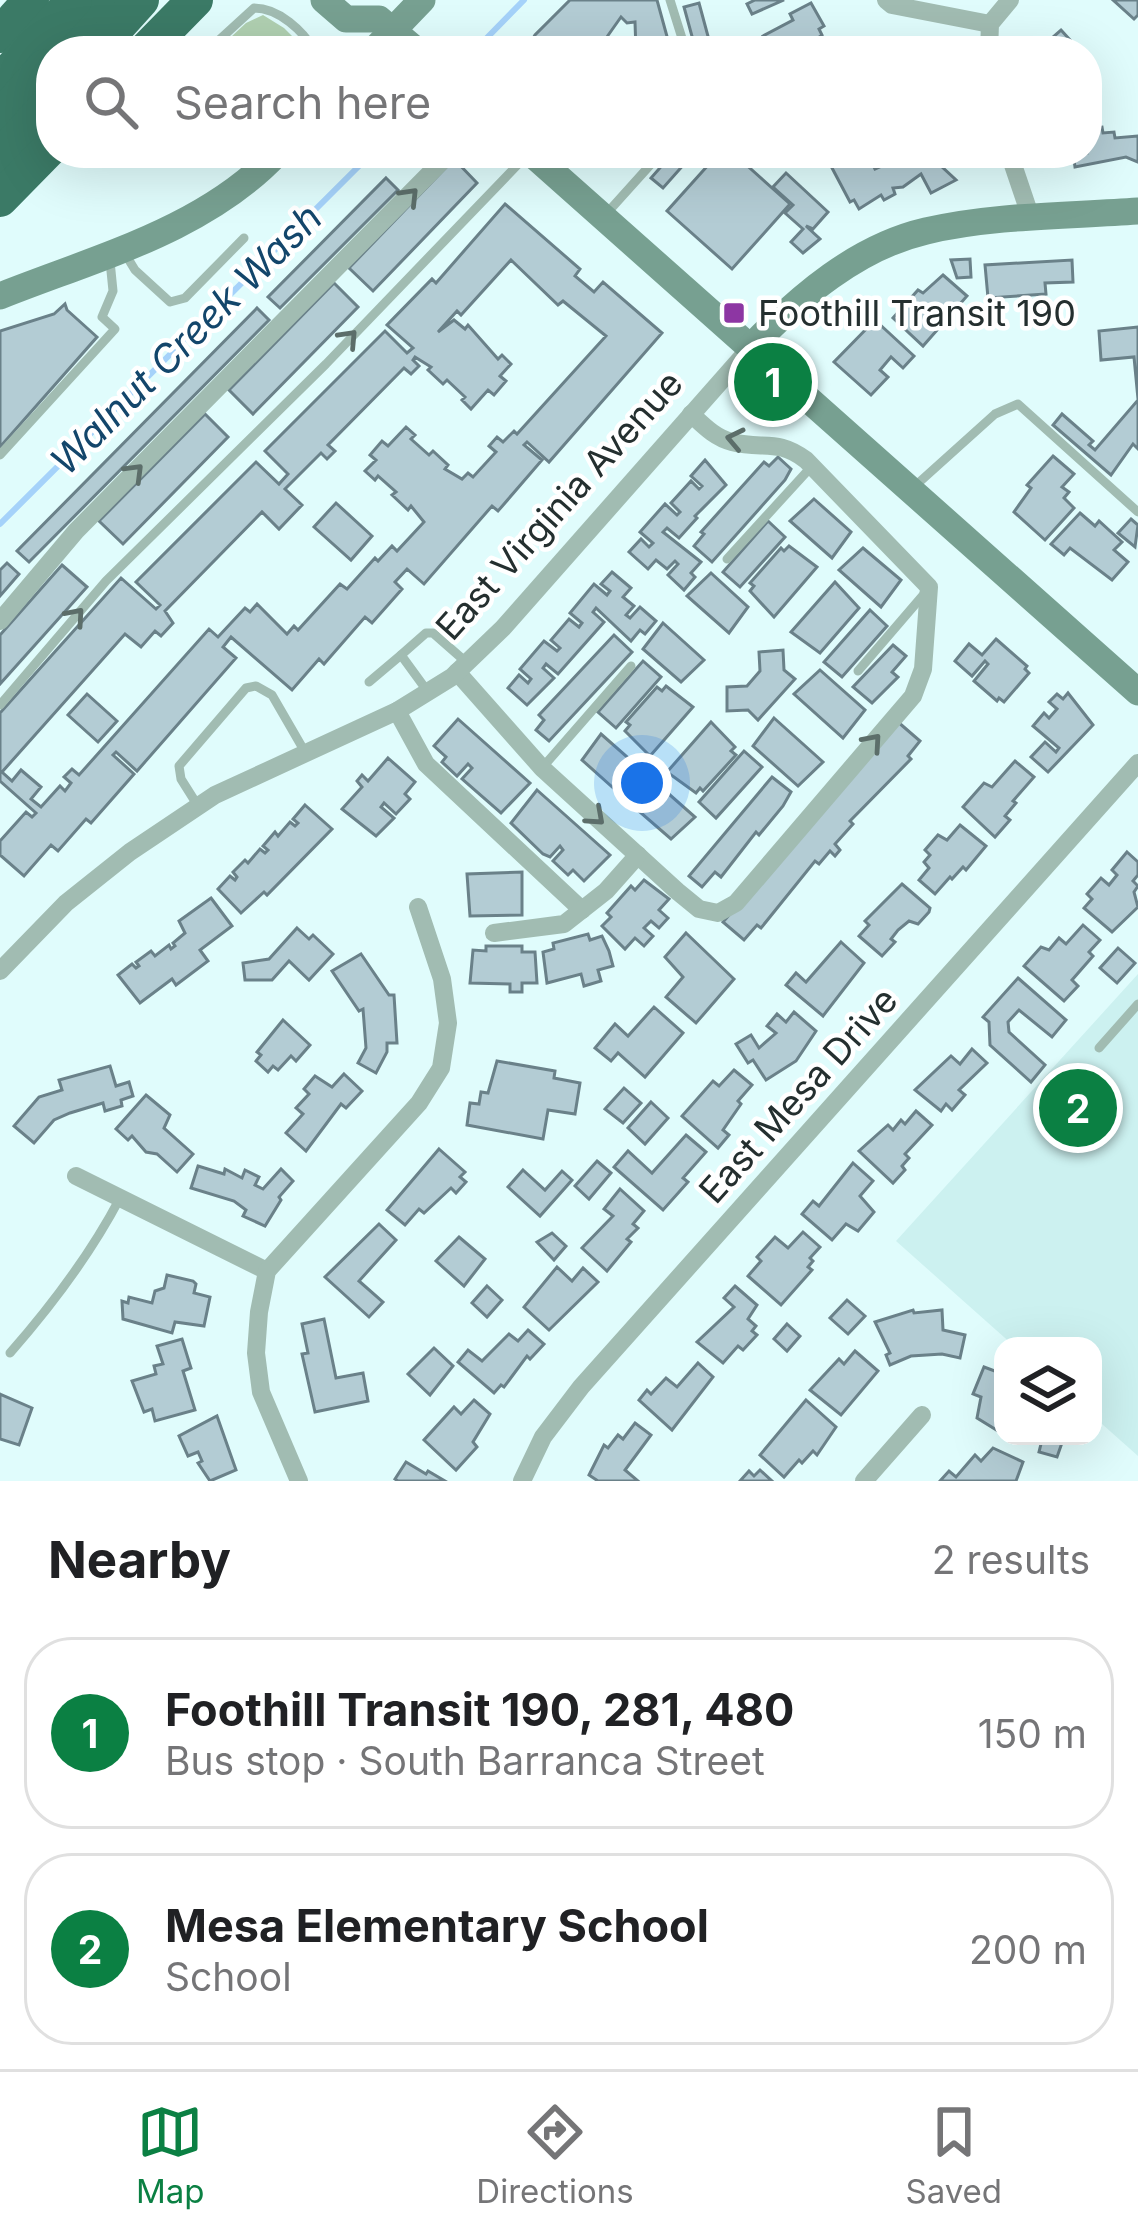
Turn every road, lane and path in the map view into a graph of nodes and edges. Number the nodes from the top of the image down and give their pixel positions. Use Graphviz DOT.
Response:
graph roads {
  1 [pos="31,0"];
  2 [pos="74,0"];
  3 [pos="106,0"];
  4 [pos="141,0"];
  5 [pos="194,0"];
  6 [pos="324,0"];
  7 [pos="422,0"];
  8 [pos="670,0"];
  9 [pos="886,0"];
  10 [pos="1010,0"];
  11 [pos="379,25"];
  12 [pos="990,25"];
  13 [pos="0,35"];
  14 [pos="42,36"];
  15 [pos="74,36"];
  16 [pos="109,36"];
  17 [pos="159,36"];
  18 [pos="223,36"];
  19 [pos="300,36"];
  20 [pos="681,36"];
  21 [pos="989,36"];
  22 [pos="36,42"];
  23 [pos="36,78"];
  24 [pos="0,82"];
  25 [pos="36,117"];
  26 [pos="0,118"];
  27 [pos="0,158"];
  28 [pos="36,162"];
  29 [pos="261,168"];
  30 [pos="435,168"];
  31 [pos="515,168"];
  32 [pos="547,168"];
  33 [pos="647,168"];
  34 [pos="1014,168"];
  35 [pos="0,199"];
  36 [pos="1138,212"];
  37 [pos="603,217"];
  38 [pos="1030,218"];
  39 [pos="244,238"];
  40 [pos="115,250"];
  41 [pos="0,296"];
  42 [pos="751,346"];
  43 [pos="691,414"];
  44 [pos="0,455"];
  45 [pos="812,466"];
  46 [pos="911,490"];
  47 [pos="1138,512"];
  48 [pos="727,560"];
  49 [pos="929,587"];
  50 [pos="0,621"];
  51 [pos="401,655"];
  52 [pos="631,666"];
  53 [pos="462,667"];
  54 [pos="858,671"];
  55 [pos="369,682"];
  56 [pos="428,692"];
  57 [pos="1138,692"];
  58 [pos="0,705"];
  59 [pos="397,711"];
  60 [pos="304,752"];
  61 [pos="1138,763"];
  62 [pos="542,768"];
  63 [pos="198,806"];
  64 [pos="638,855"];
  65 [pos="418,908"];
  66 [pos="582,910"];
  67 [pos="494,933"];
  68 [pos="8,950"];
  69 [pos="0,971"];
  70 [pos="1138,1004"];
  71 [pos="1099,1048"];
  72 [pos="76,1176"];
  73 [pos="120,1198"];
  74 [pos="267,1271"];
  75 [pos="10,1352"];
  76 [pos="922,1415"];
  77 [pos="299,1481"];
  78 [pos="522,1481"];
  79 [pos="864,1481"];
  1 -- 13 [label="highway"];
  2 -- 14 [label="highway"];
  3 -- 15 [label="highway"];
  4 -- 16 [label="highway"];
  5 -- 17 [label="highway"];
  6 -- 11 [label="main road"];
  7 -- 11 [label="main road"];
  8 -- 20 [label="lane"];
  9 -- 12 [label="street"];
  10 -- 12 [label="street"];
  12 -- 21 [label="street"];
  18 -- 19 [label="lane"];
  22 -- 24 [label="highway"];
  23 -- 26 [label="highway"];
  25 -- 27 [label="highway"];
  28 -- 35 [label="highway"];
  29 -- 40 [label="main road"];
  50 -- 30 [label="street, one-way"];
  58 -- 31 [label="lane, one-way"];
  32 -- 37 [label="main road"];
  33 -- 37 [label="lane"];
  34 -- 38 [label="street"];
  36 -- 38 [label="main road, East Virginia Avenue"];
  37 -- 42 [label="main road"];
  38 -- 42 [label="main road, East Virginia Avenue"];
  39 -- 40 [label="lane"];
  40 -- 41 [label="main road"];
  40 -- 44 [label="lane"];
  42 -- 43 [label="street, East Virginia Avenue"];
  42 -- 46 [label="main road"];
  45 -- 43 [label="street, one-way"];
  43 -- 53 [label="street, East Virginia Avenue"];
  45 -- 48 [label="lane"];
  45 -- 49 [label="street"];
  46 -- 47 [label="lane"];
  46 -- 57 [label="main road"];
  49 -- 54 [label="lane"];
  64 -- 49 [label="street, one-way"];
  51 -- 53 [label="lane"];
  51 -- 55 [label="lane"];
  51 -- 56 [label="lane"];
  52 -- 62 [label="lane"];
  53 -- 56 [label="street, East Virginia Avenue"];
  53 -- 62 [label="street"];
  56 -- 59 [label="street, East Virginia Avenue"];
  59 -- 60 [label="street, East Virginia Avenue"];
  59 -- 66 [label="street"];
  60 -- 63 [label="street, East Virginia Avenue"];
  60 -- 63 [label="lane"];
  61 -- 78 [label="street, East Mesa Drive"];
  62 -- 64 [label="street, one-way"];
  63 -- 68 [label="street, East Virginia Avenue"];
  64 -- 66 [label="street"];
  65 -- 74 [label="street"];
  66 -- 67 [label="street"];
  68 -- 69 [label="street, East Virginia Avenue"];
  70 -- 71 [label="lane"];
  72 -- 73 [label="street"];
  73 -- 74 [label="street"];
  73 -- 75 [label="lane"];
  74 -- 77 [label="street"];
  76 -- 79 [label="street"];
}
